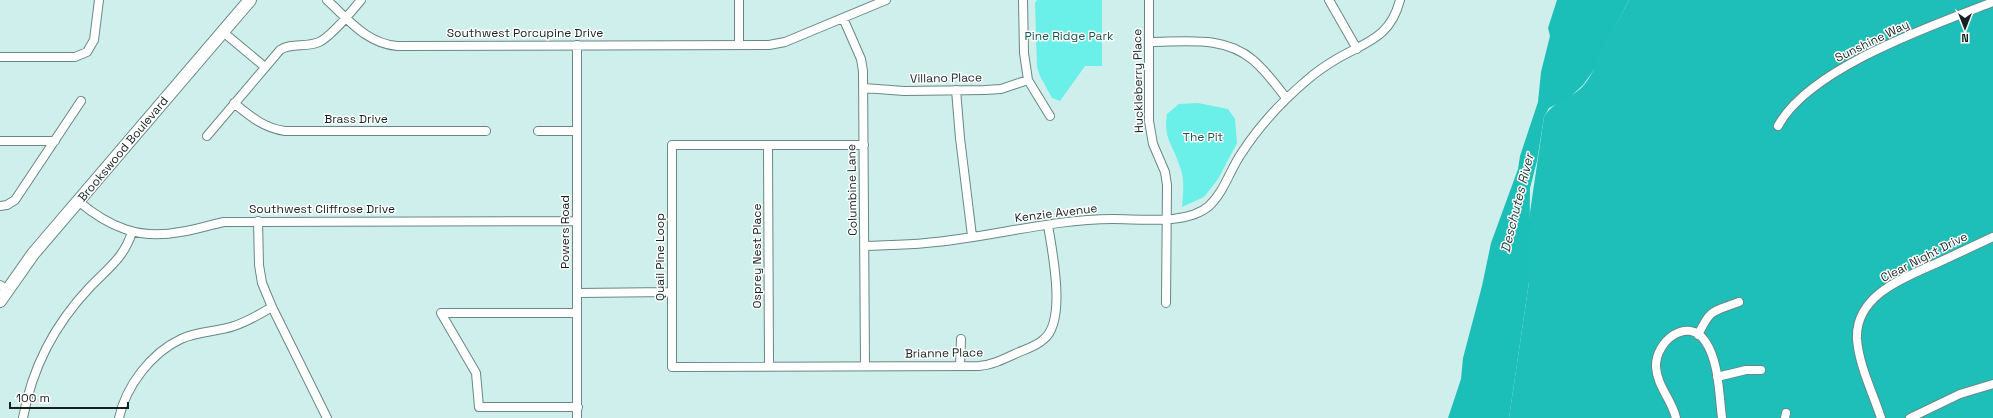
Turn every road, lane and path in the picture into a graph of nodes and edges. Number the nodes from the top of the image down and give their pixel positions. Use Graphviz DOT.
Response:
graph roads {
  1 [pos="99,0"];
  2 [pos="250,0"];
  3 [pos="327,0"];
  4 [pos="361,0"];
  5 [pos="738,0"];
  6 [pos="886,0"];
  7 [pos="1023,0"];
  8 [pos="1149,0"];
  9 [pos="1329,0"];
  10 [pos="1400,0"];
  11 [pos="1993,2"];
  12 [pos="346,17"];
  13 [pos="843,18"];
  14 [pos="223,32"];
  15 [pos="1149,42"];
  16 [pos="577,45"];
  17 [pos="739,45"];
  18 [pos="1357,49"];
  19 [pos="0,57"];
  20 [pos="265,67"];
  21 [pos="1028,80"];
  22 [pos="864,88"];
  23 [pos="956,90"];
  24 [pos="1286,98"];
  25 [pos="81,101"];
  26 [pos="234,103"];
  27 [pos="1050,116"];
  28 [pos="1778,126"];
  29 [pos="486,131"];
  30 [pos="577,131"];
  31 [pos="538,132"];
  32 [pos="207,136"];
  33 [pos="0,140"];
  34 [pos="55,141"];
  35 [pos="768,145"];
  36 [pos="864,145"];
  37 [pos="78,201"];
  38 [pos="0,206"];
  39 [pos="1167,219"];
  40 [pos="258,221"];
  41 [pos="577,221"];
  42 [pos="1048,225"];
  43 [pos="132,232"];
  44 [pos="972,236"];
  45 [pos="1993,237"];
  46 [pos="865,246"];
  47 [pos="4,287"];
  48 [pos="672,292"];
  49 [pos="577,293"];
  50 [pos="0,301"];
  51 [pos="1739,302"];
  52 [pos="1166,303"];
  53 [pos="272,307"];
  54 [pos="577,313"];
  55 [pos="1698,335"];
  56 [pos="960,339"];
  57 [pos="769,366"];
  58 [pos="865,366"];
  59 [pos="960,366"];
  60 [pos="1761,370"];
  61 [pos="1717,377"];
  62 [pos="1993,384"];
  63 [pos="578,407"];
  64 [pos="23,418"];
  65 [pos="119,418"];
  66 [pos="327,418"];
  67 [pos="577,418"];
  68 [pos="1676,418"];
  69 [pos="1722,418"];
  70 [pos="1881,418"];
  71 [pos="1910,418"];
  1 -- 19 [label="street"];
  2 -- 14 [label="main road, Brookswood Boulevard"];
  3 -- 12 [label="street, Southwest Porcupine Drive"];
  4 -- 12 [label="street"];
  5 -- 17 [label="street"];
  6 -- 13 [label="street, Southwest Porcupine Drive"];
  7 -- 21 [label="street"];
  8 -- 15 [label="street, Huckleberry Place"];
  9 -- 18 [label="street"];
  10 -- 18 [label="street, Kenzie Avenue"];
  11 -- 28 [label="street, Sunshine Way"];
  12 -- 16 [label="street, Southwest Porcupine Drive"];
  12 -- 20 [label="street"];
  13 -- 17 [label="street, Southwest Porcupine Drive"];
  13 -- 22 [label="street, Columbine Lane"];
  14 -- 20 [label="street"];
  14 -- 37 [label="main road, Brookswood Boulevard"];
  15 -- 24 [label="street"];
  15 -- 39 [label="street, Huckleberry Place"];
  16 -- 17 [label="street, Southwest Porcupine Drive"];
  16 -- 30 [label="street, Powers Road"];
  18 -- 24 [label="street, Kenzie Avenue"];
  20 -- 26 [label="street"];
  21 -- 23 [label="street, Villano Place"];
  21 -- 27 [label="street"];
  22 -- 23 [label="street, Villano Place"];
  22 -- 36 [label="street, Columbine Lane"];
  23 -- 44 [label="street"];
  24 -- 39 [label="street, Kenzie Avenue"];
  25 -- 34 [label="street"];
  26 -- 29 [label="street, Brass Drive"];
  26 -- 32 [label="street"];
  30 -- 31 [label="street"];
  30 -- 41 [label="street, Powers Road"];
  33 -- 34 [label="street"];
  34 -- 38 [label="street"];
  35 -- 36 [label="street, Quail Pine Loop"];
  35 -- 48 [label="street, Quail Pine Loop"];
  35 -- 57 [label="street, Osprey Nest Place"];
  36 -- 46 [label="street, Columbine Lane"];
  37 -- 43 [label="street, Southwest Cliffrose Drive"];
  37 -- 47 [label="main road, Brookswood Boulevard"];
  39 -- 42 [label="street, Kenzie Avenue"];
  39 -- 52 [label="street, Huckleberry Place"];
  40 -- 41 [label="street, Southwest Cliffrose Drive"];
  40 -- 43 [label="street, Southwest Cliffrose Drive"];
  40 -- 53 [label="street"];
  41 -- 49 [label="street, Powers Road"];
  42 -- 44 [label="street, Kenzie Avenue"];
  42 -- 59 [label="street, Brianne Place"];
  43 -- 64 [label="street"];
  44 -- 46 [label="street, Kenzie Avenue"];
  45 -- 70 [label="street, Clear Night Drive"];
  46 -- 58 [label="street, Columbine Lane"];
  47 -- 50 [label="main road, Brookswood Boulevard"];
  48 -- 49 [label="street"];
  48 -- 57 [label="street, Quail Pine Loop"];
  49 -- 54 [label="street, Powers Road"];
  51 -- 55 [label="street"];
  53 -- 65 [label="street"];
  53 -- 66 [label="street"];
  54 -- 63 [label="street, Powers Road"];
  54 -- 63 [label="street"];
  55 -- 61 [label="street"];
  55 -- 68 [label="street"];
  56 -- 59 [label="street"];
  57 -- 58 [label="street, Quail Pine Loop"];
  58 -- 59 [label="street, Brianne Place"];
  60 -- 61 [label="street"];
  61 -- 69 [label="street"];
  62 -- 71 [label="street"];
  63 -- 67 [label="street, Powers Road"];
}
